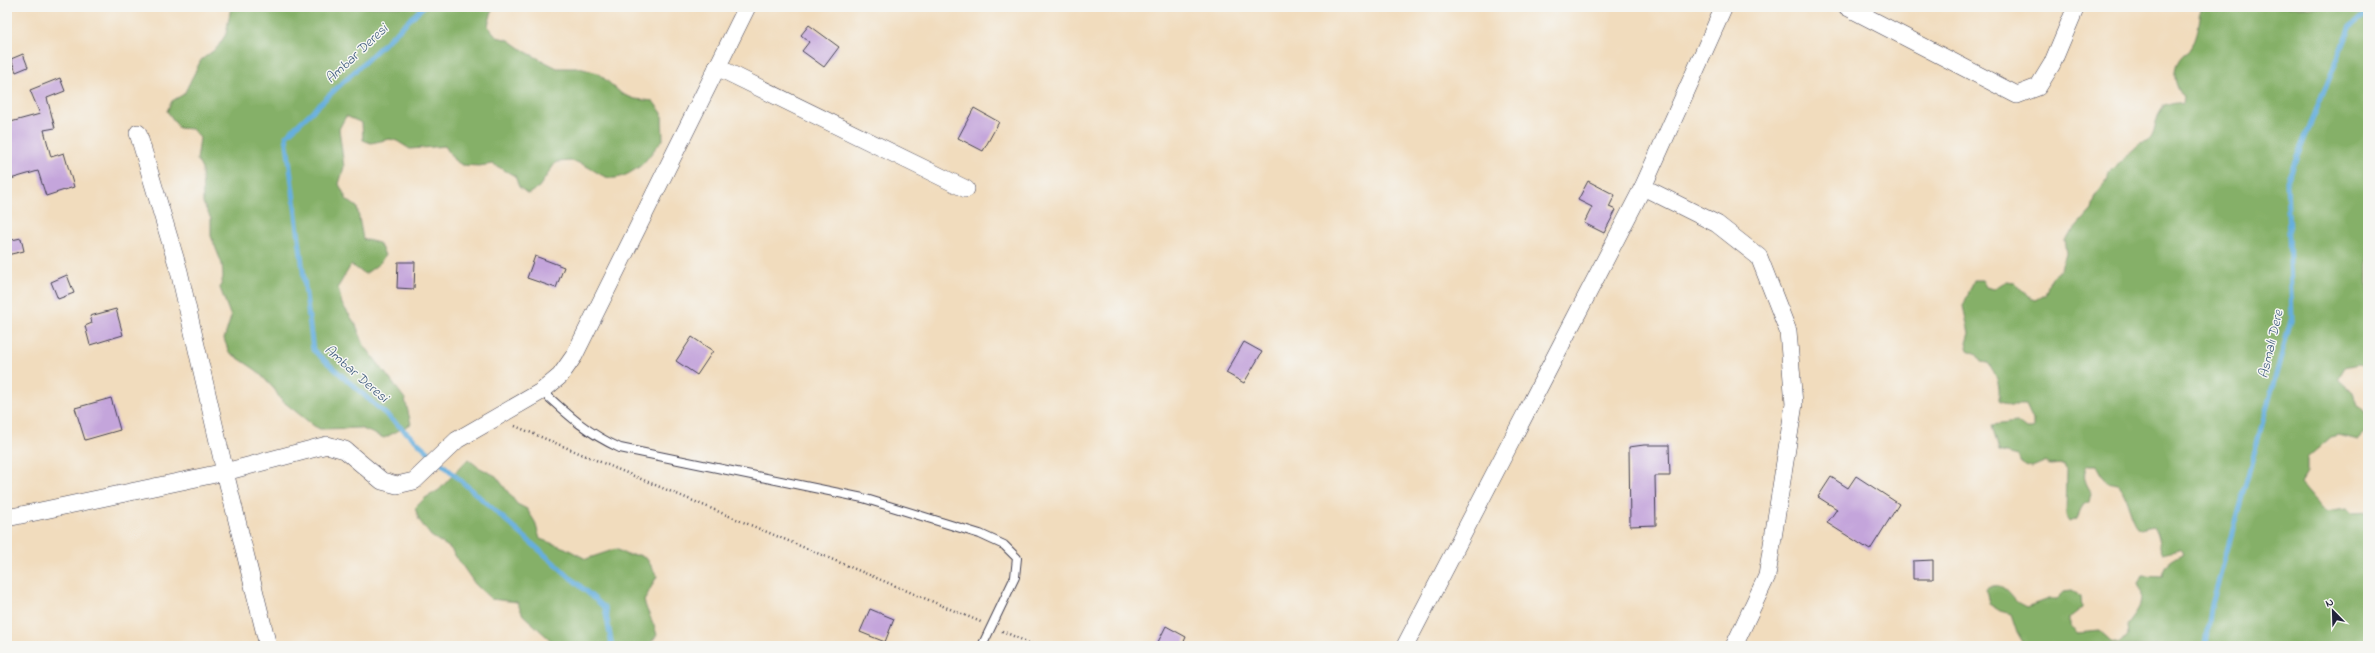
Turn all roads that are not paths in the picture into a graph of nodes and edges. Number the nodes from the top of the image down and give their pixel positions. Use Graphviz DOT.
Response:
graph roads {
  1 [pos="747,7"];
  2 [pos="1724,7"];
  3 [pos="1848,7"];
  4 [pos="2076,7"];
  5 [pos="717,67"];
  6 [pos="138,133"];
  7 [pos="1642,187"];
  8 [pos="966,189"];
  9 [pos="542,390"];
  10 [pos="224,472"];
  11 [pos="7,518"];
  12 [pos="268,646"];
  13 [pos="982,646"];
  14 [pos="1405,646"];
  15 [pos="1734,646"];
  1 -- 5 [label="street"];
  2 -- 7 [label="street"];
  3 -- 4 [label="street"];
  5 -- 8 [label="street"];
  5 -- 9 [label="street"];
  6 -- 10 [label="street"];
  7 -- 14 [label="street"];
  7 -- 15 [label="street"];
  9 -- 10 [label="street"];
  9 -- 13 [label="lane"];
  10 -- 11 [label="street"];
  10 -- 12 [label="street"];
}
